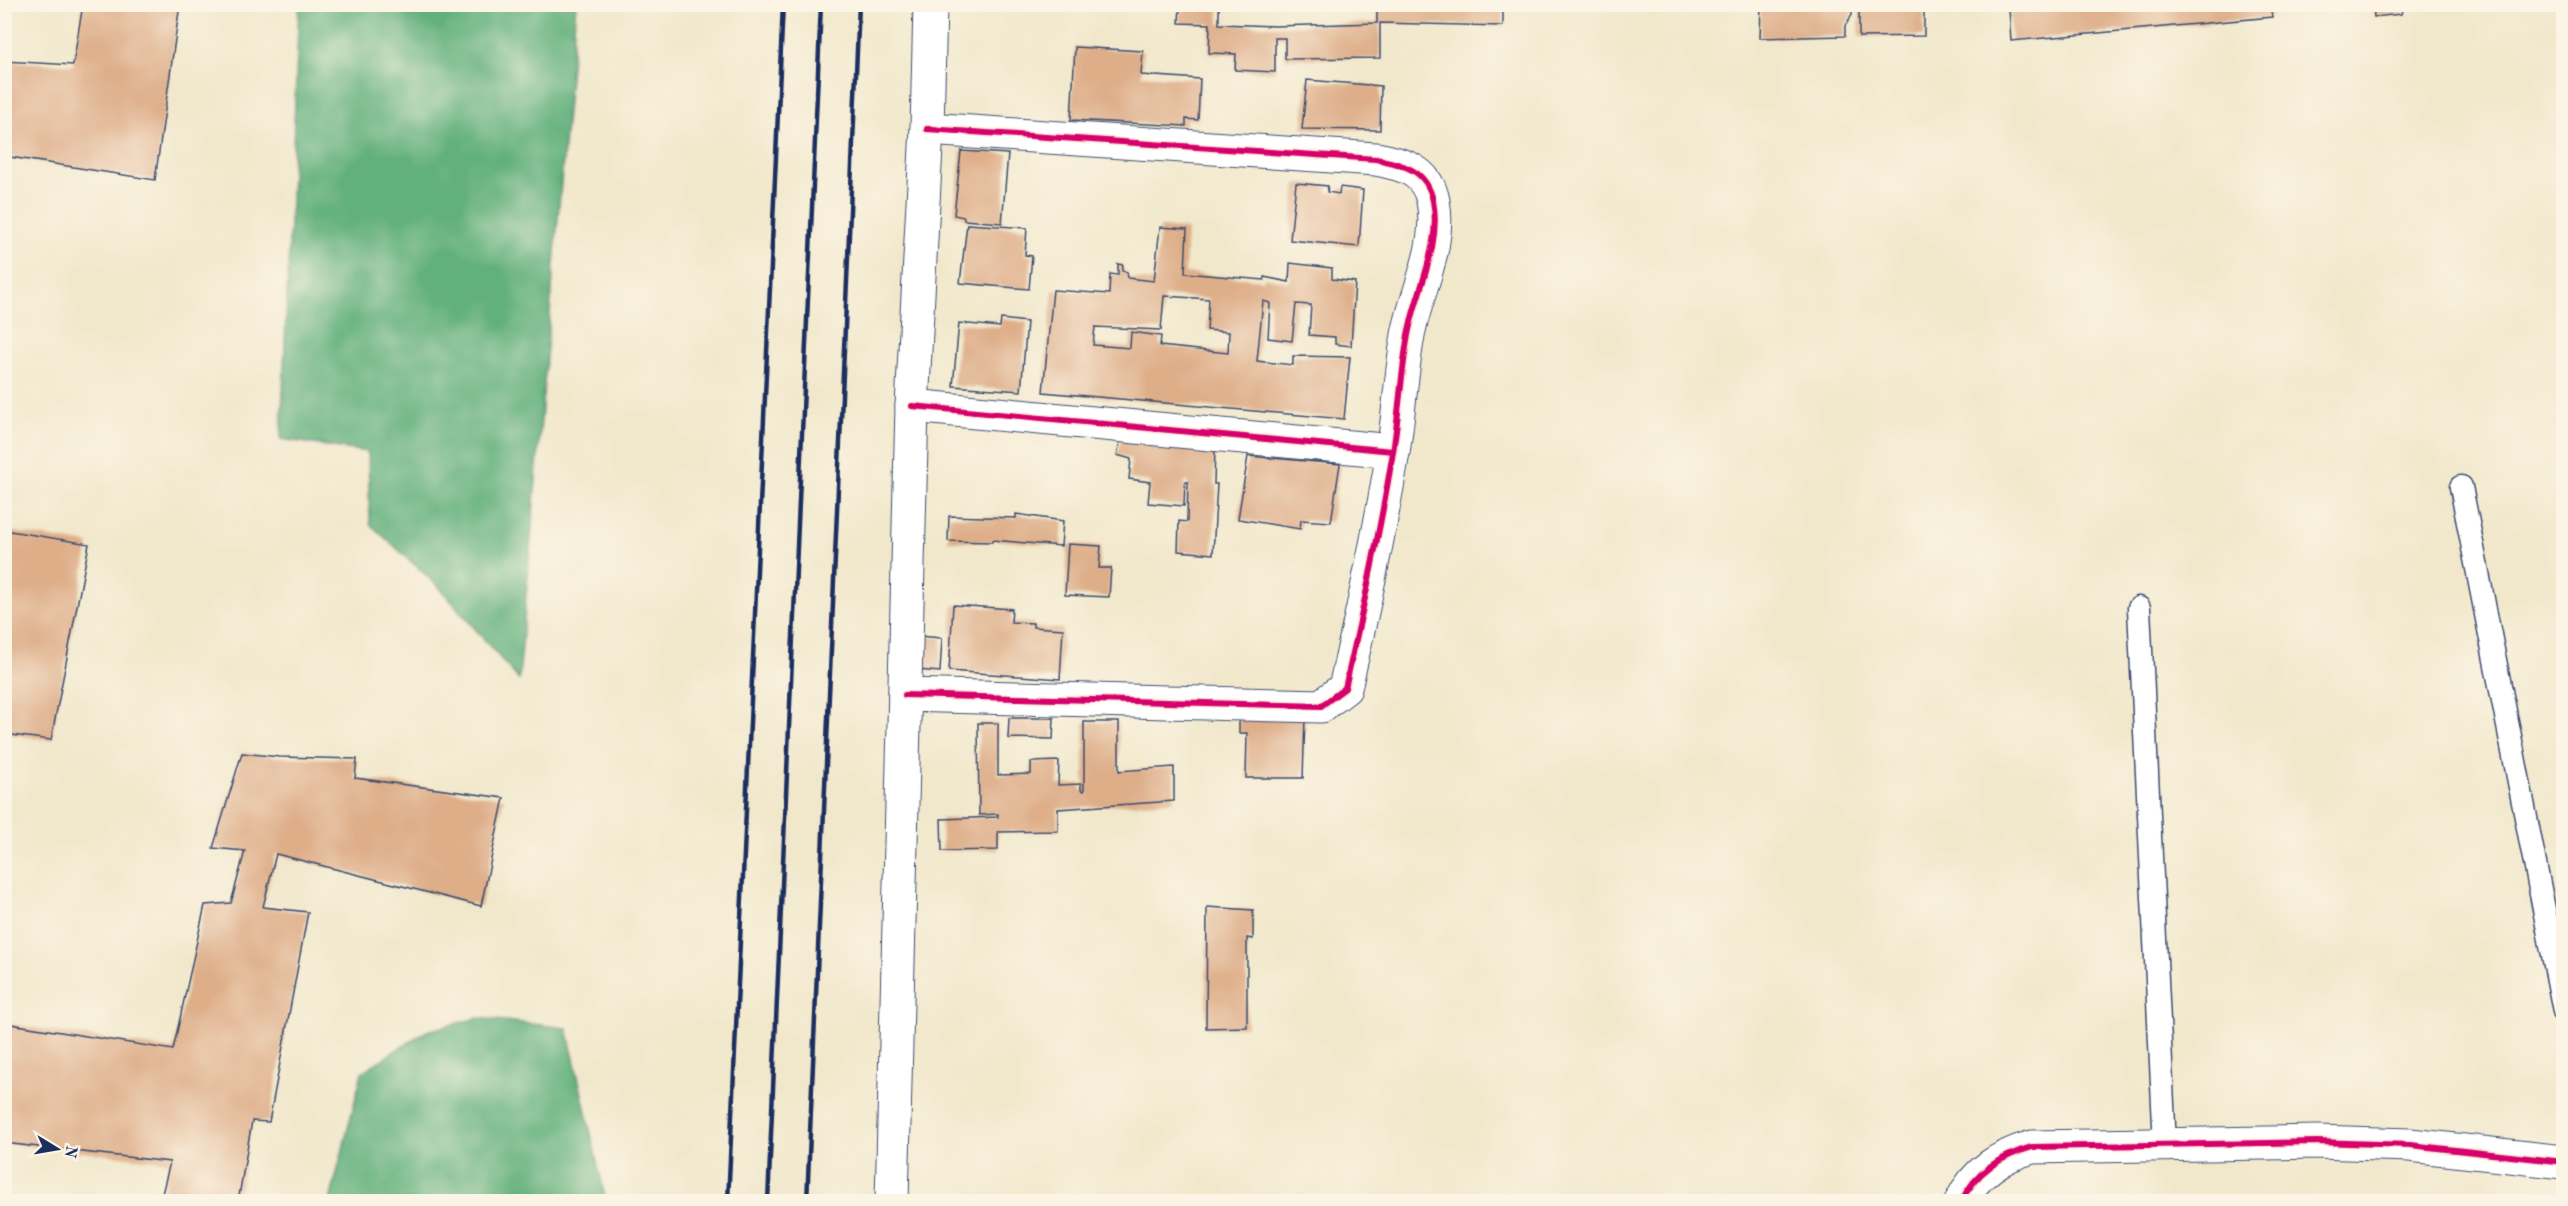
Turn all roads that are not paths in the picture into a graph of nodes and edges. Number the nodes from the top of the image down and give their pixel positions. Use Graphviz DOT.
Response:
graph roads {
  1 [pos="930,4"];
  2 [pos="927,129"];
  3 [pos="912,406"];
  4 [pos="1393,451"];
  5 [pos="2461,487"];
  6 [pos="2139,608"];
  7 [pos="905,695"];
  8 [pos="2564,1011"];
  9 [pos="2165,1146"];
  10 [pos="2564,1162"];
  11 [pos="892,1202"];
  12 [pos="1961,1202"];
  1 -- 2 [label="street"];
  2 -- 3 [label="street"];
  2 -- 4 [label="street"];
  3 -- 4 [label="street"];
  3 -- 7 [label="street"];
  4 -- 7 [label="street"];
  5 -- 8 [label="lane"];
  6 -- 9 [label="lane"];
  7 -- 11 [label="street"];
  9 -- 10 [label="street"];
  9 -- 12 [label="street"];
}
